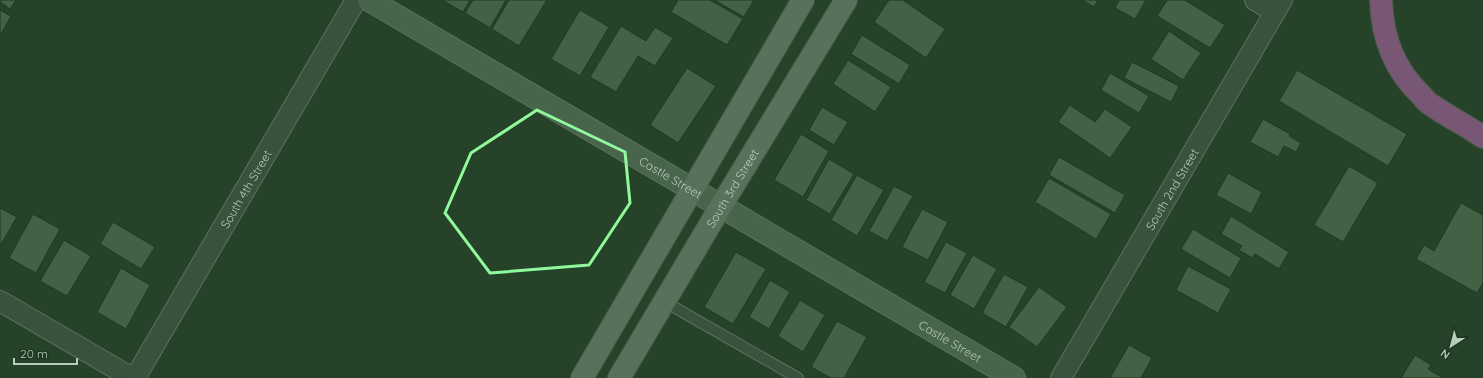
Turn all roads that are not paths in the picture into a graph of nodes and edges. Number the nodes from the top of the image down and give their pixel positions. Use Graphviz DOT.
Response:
graph roads {
  1 [pos="356,0"];
  2 [pos="369,0"];
  3 [pos="803,0"];
  4 [pos="846,0"];
  5 [pos="1255,0"];
  6 [pos="1381,0"];
  7 [pos="1279,6"];
  8 [pos="1457,120"];
  9 [pos="1483,129"];
  10 [pos="1483,137"];
  11 [pos="692,189"];
  12 [pos="721,206"];
  13 [pos="0,301"];
  14 [pos="665,302"];
  15 [pos="132,378"];
  16 [pos="135,378"];
  17 [pos="582,378"];
  18 [pos="619,378"];
  19 [pos="798,378"];
  20 [pos="1014,378"];
  21 [pos="1061,378"];
  1 -- 16 [label="street, South 4th Street"];
  2 -- 11 [label="street, Castle Street"];
  3 -- 11 [label="main road"];
  4 -- 12 [label="main road, South 3rd Street"];
  5 -- 7 [label="street"];
  6 -- 8 [label="highway"];
  7 -- 21 [label="street, South 2nd Street"];
  8 -- 9 [label="highway"];
  8 -- 10 [label="highway"];
  11 -- 12 [label="street, Castle Street"];
  11 -- 17 [label="main road"];
  12 -- 14 [label="main road, South 3rd Street"];
  12 -- 20 [label="street, Castle Street"];
  13 -- 15 [label="street"];
  14 -- 18 [label="main road, South 3rd Street"];
  14 -- 19 [label="lane"];
}
